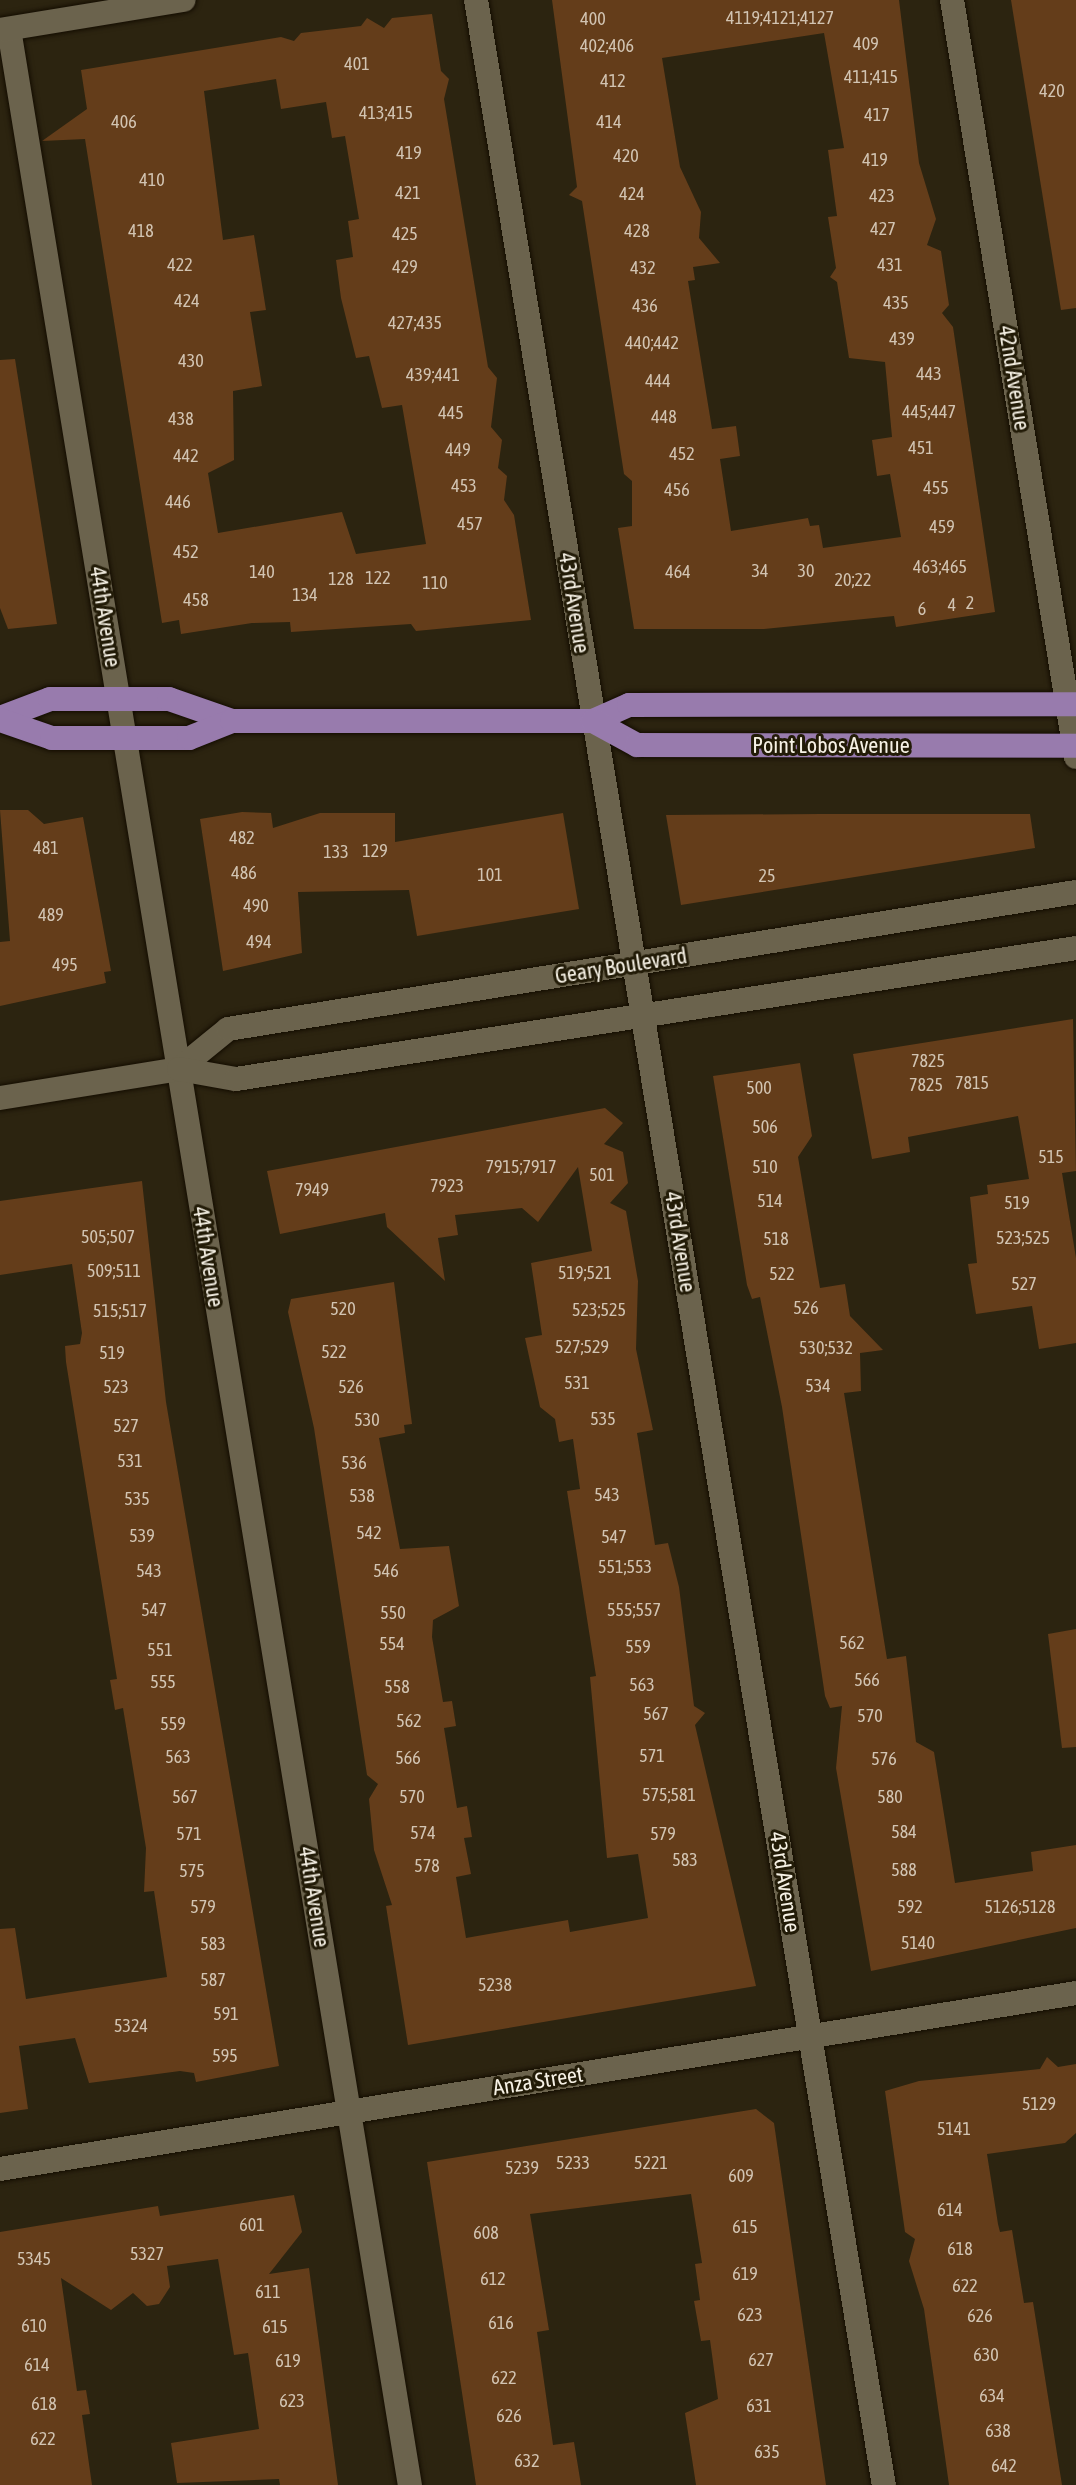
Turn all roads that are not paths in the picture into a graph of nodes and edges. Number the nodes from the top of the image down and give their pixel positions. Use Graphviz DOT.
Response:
graph roads {
  1 [pos="184,0"];
  2 [pos="476,0"];
  3 [pos="952,0"];
  4 [pos="4,30"];
  5 [pos="119,699"];
  6 [pos="1072,704"];
  7 [pos="0,719"];
  8 [pos="232,721"];
  9 [pos="593,721"];
  10 [pos="125,738"];
  11 [pos="1075,750"];
  12 [pos="1076,892"];
  13 [pos="1076,948"];
  14 [pos="634,963"];
  15 [pos="643,1019"];
  16 [pos="179,1069"];
  17 [pos="0,1098"];
  18 [pos="1076,1993"];
  19 [pos="810,2036"];
  20 [pos="349,2111"];
  21 [pos="0,2169"];
  22 [pos="410,2485"];
  23 [pos="884,2485"];
  1 -- 4 [label="street"];
  2 -- 9 [label="street, 43rd Avenue"];
  3 -- 6 [label="street, 42nd Avenue"];
  4 -- 5 [label="street, 44th Avenue"];
  5 -- 7 [label="main road, Point Lobos Avenue"];
  5 -- 8 [label="main road, Point Lobos Avenue"];
  5 -- 10 [label="street, 44th Avenue"];
  6 -- 9 [label="main road, Point Lobos Avenue"];
  6 -- 11 [label="street, 42nd Avenue"];
  7 -- 10 [label="main road, Point Lobos Avenue"];
  8 -- 9 [label="main road, Point Lobos Avenue"];
  8 -- 10 [label="main road, Point Lobos Avenue"];
  9 -- 11 [label="main road, Point Lobos Avenue"];
  9 -- 14 [label="street, 43rd Avenue"];
  10 -- 16 [label="street, 44th Avenue"];
  12 -- 14 [label="street, Geary Boulevard"];
  13 -- 15 [label="street"];
  14 -- 15 [label="street, 43rd Avenue"];
  14 -- 16 [label="street, Geary Boulevard"];
  15 -- 16 [label="street"];
  15 -- 19 [label="street, 43rd Avenue"];
  16 -- 17 [label="street"];
  16 -- 20 [label="street, 44th Avenue"];
  18 -- 19 [label="street, Anza Street"];
  19 -- 20 [label="street, Anza Street"];
  19 -- 23 [label="street, 43rd Avenue"];
  20 -- 21 [label="street, Anza Street"];
  20 -- 22 [label="street, 44th Avenue"];
}
